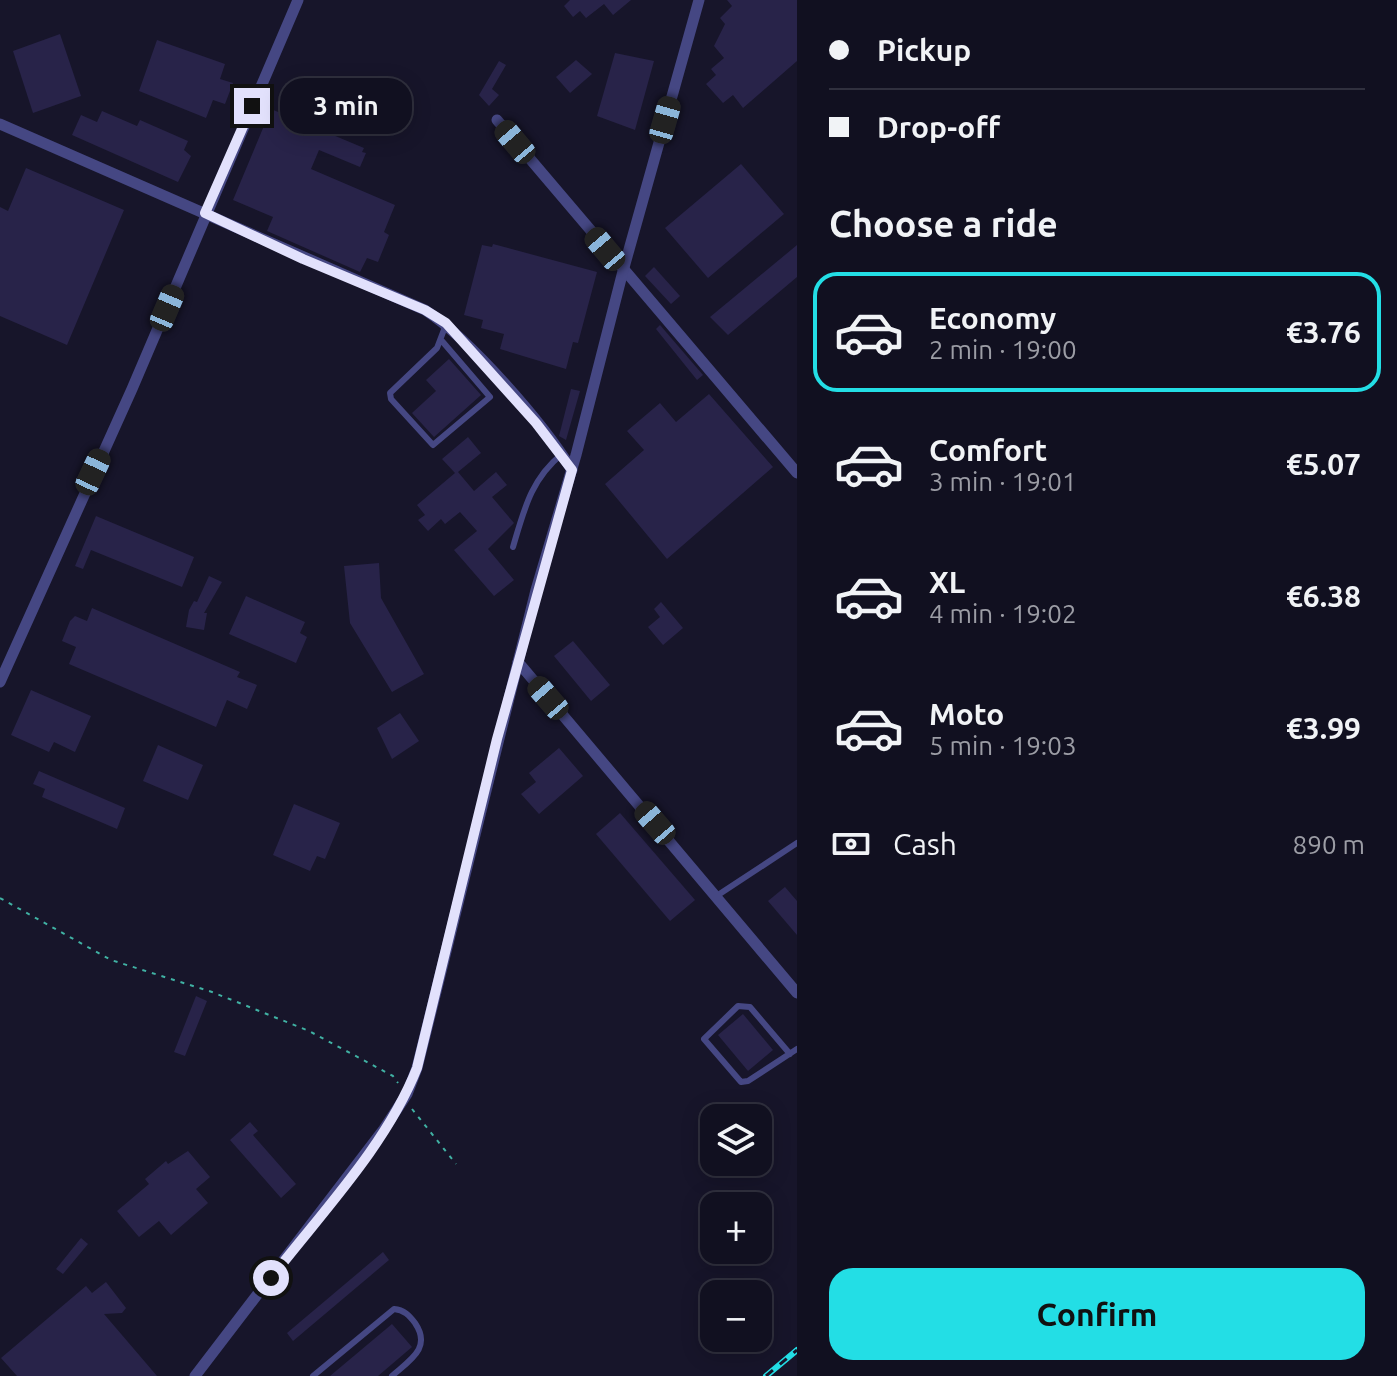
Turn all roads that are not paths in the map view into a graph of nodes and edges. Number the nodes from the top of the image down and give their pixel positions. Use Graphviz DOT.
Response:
graph roads {
  1 [pos="298,0"];
  2 [pos="699,0"];
  3 [pos="497,120"];
  4 [pos="0,124"];
  5 [pos="205,213"];
  6 [pos="623,271"];
  7 [pos="446,323"];
  8 [pos="442,341"];
  9 [pos="562,454"];
  10 [pos="572,470"];
  11 [pos="797,473"];
  12 [pos="513,547"];
  13 [pos="518,662"];
  14 [pos="0,682"];
  15 [pos="797,843"];
  16 [pos="718,895"];
  17 [pos="797,993"];
  18 [pos="797,1049"];
  19 [pos="790,1054"];
  20 [pos="199,1374"];
  21 [pos="313,1376"];
  22 [pos="392,1376"];
  1 -- 5 [label="street"];
  2 -- 6 [label="street"];
  3 -- 6 [label="street"];
  4 -- 5 [label="street"];
  5 -- 7 [label="street"];
  5 -- 14 [label="street"];
  6 -- 10 [label="street"];
  6 -- 11 [label="street"];
  7 -- 8 [label="lane"];
  7 -- 9 [label="street"];
  8 -- 8 [label="lane"];
  9 -- 10 [label="street"];
  9 -- 12 [label="lane"];
  10 -- 13 [label="street"];
  13 -- 16 [label="street"];
  13 -- 20 [label="street"];
  15 -- 16 [label="lane"];
  16 -- 17 [label="street"];
  18 -- 19 [label="lane"];
  19 -- 19 [label="lane"];
  21 -- 22 [label="lane"];
}
